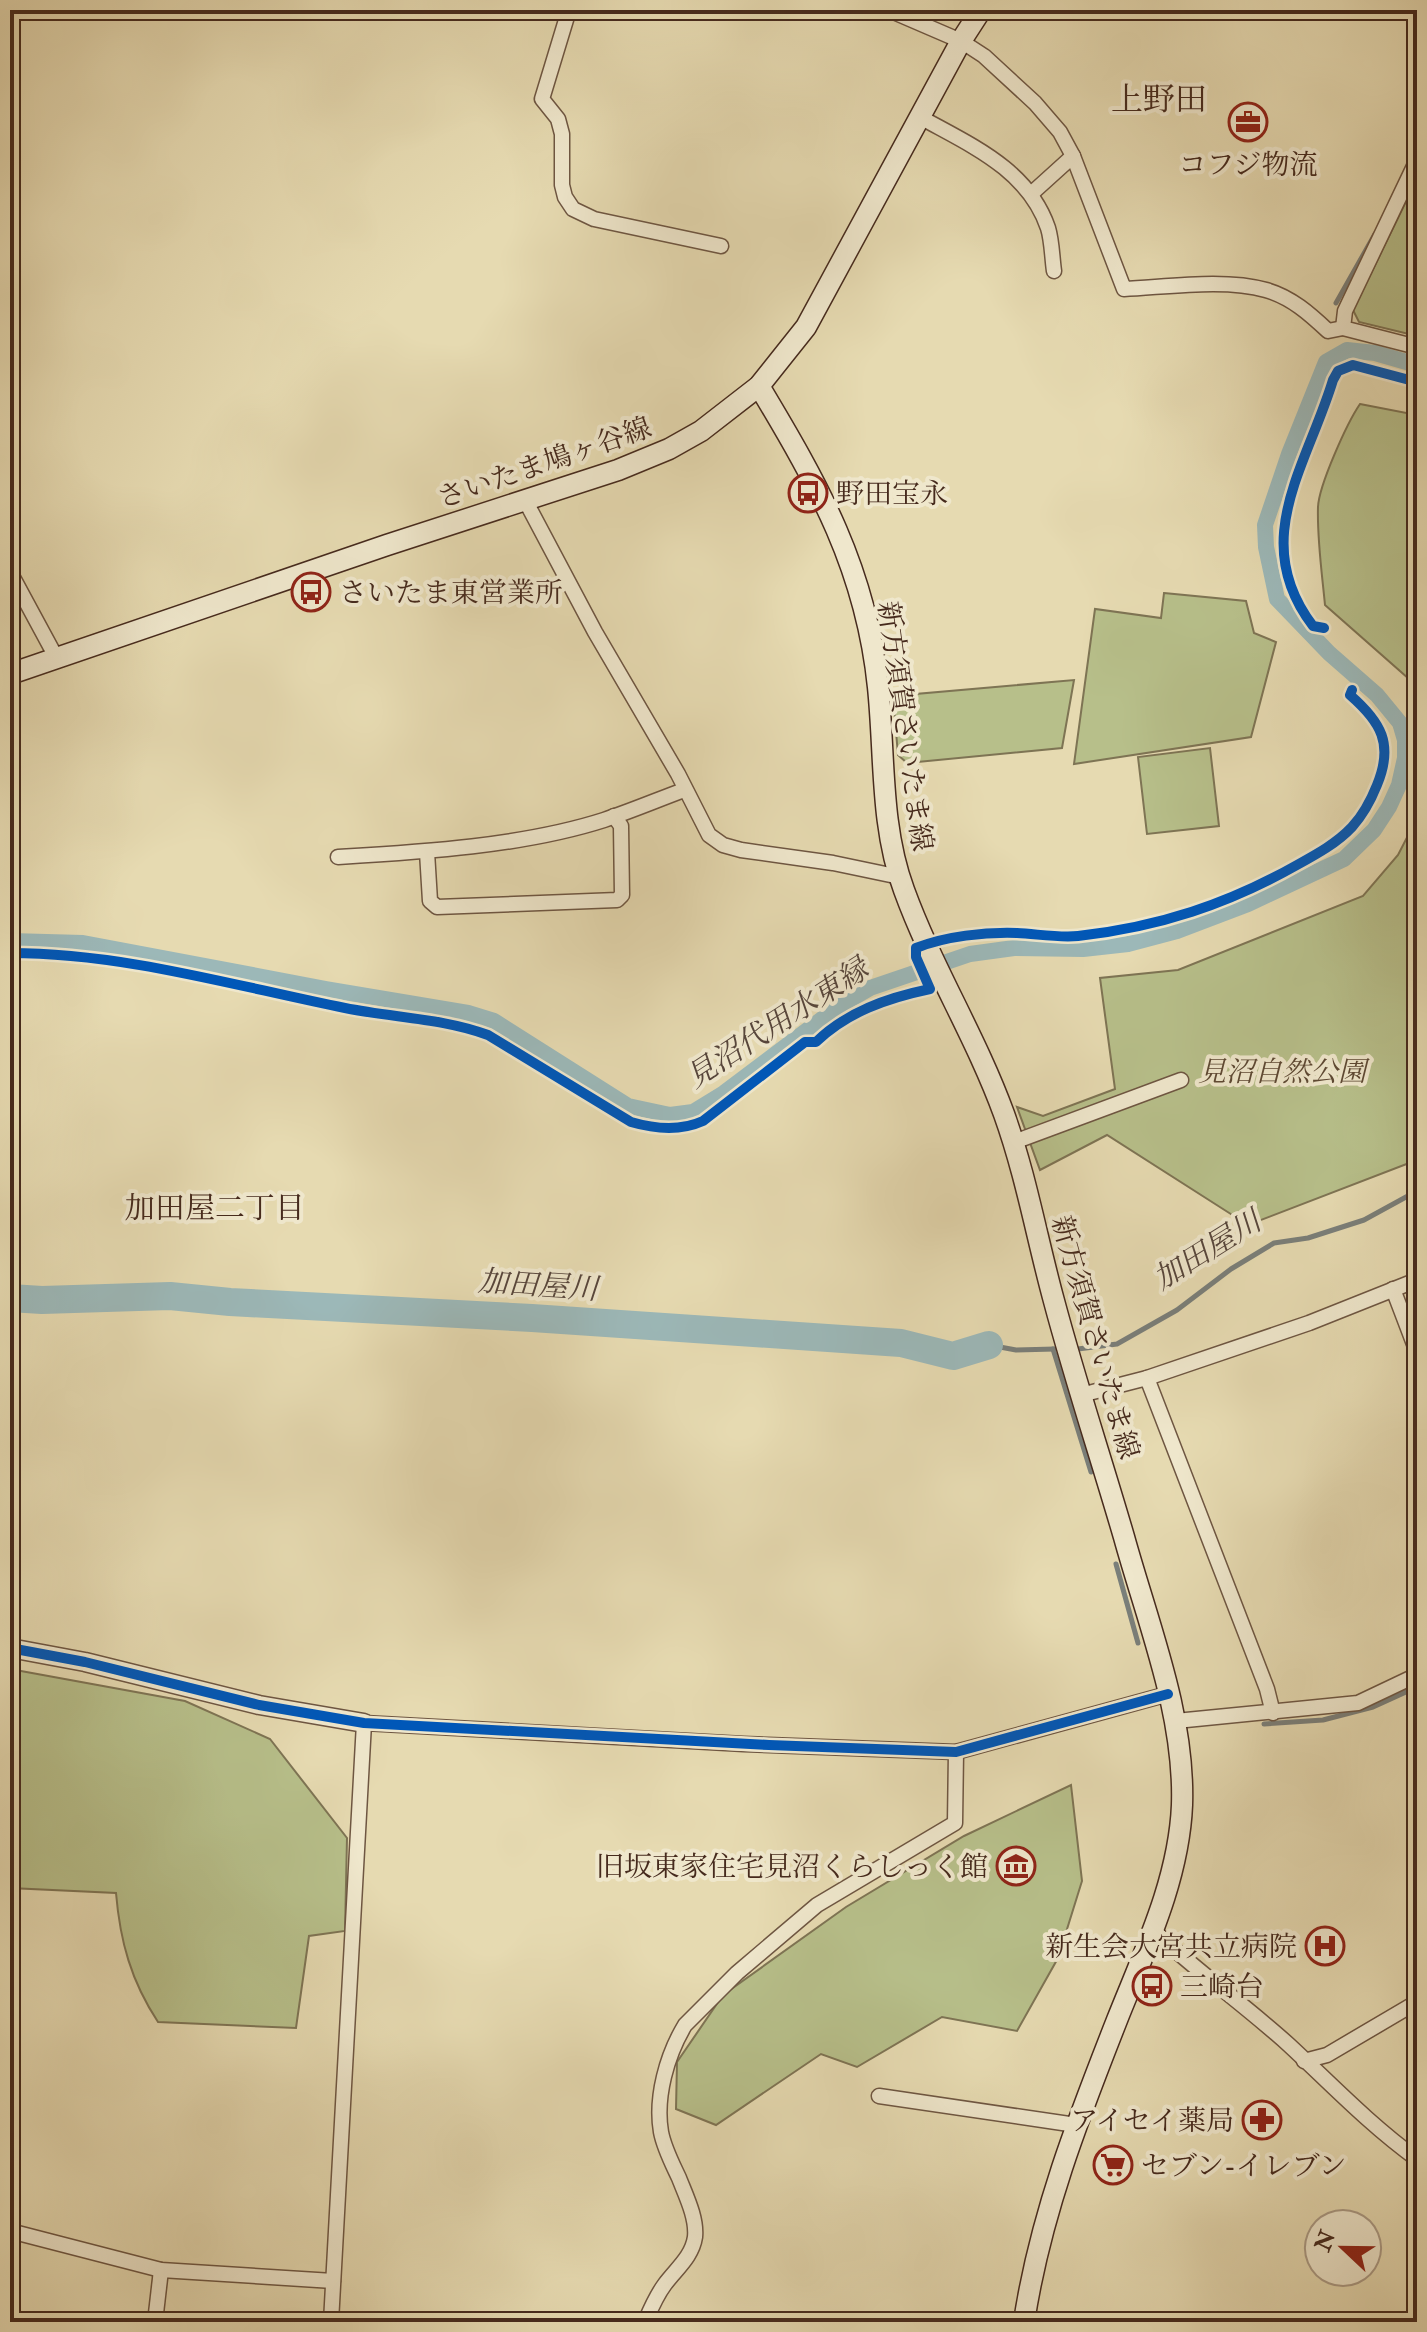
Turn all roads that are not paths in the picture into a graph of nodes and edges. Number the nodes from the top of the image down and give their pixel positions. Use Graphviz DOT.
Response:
graph roads {
  1 [pos="569,10"];
  2 [pos="889,10"];
  3 [pos="981,10"];
  4 [pos="961,41"];
  5 [pos="920,117"];
  6 [pos="1073,156"];
  7 [pos="1417,160"];
  8 [pos="1031,194"];
  9 [pos="721,246"];
  10 [pos="1054,271"];
  11 [pos="1343,328"];
  12 [pos="1417,347"];
  13 [pos="759,386"];
  14 [pos="525,500"];
  15 [pos="10,572"];
  16 [pos="57,659"];
  17 [pos="10,674"];
  18 [pos="684,790"];
  19 [pos="614,816"];
  20 [pos="427,852"];
  21 [pos="338,857"];
  22 [pos="900,877"];
  23 [pos="1181,1080"];
  24 [pos="1014,1142"];
  25 [pos="1417,1280"];
  26 [pos="1393,1289"];
  27 [pos="1417,1352"];
  28 [pos="1147,1378"];
  29 [pos="1081,1395"];
  30 [pos="10,1648"];
  31 [pos="1417,1675"];
  32 [pos="1168,1694"];
  33 [pos="1273,1713"];
  34 [pos="1176,1721"];
  35 [pos="364,1723"];
  36 [pos="956,1752"];
  37 [pos="1153,1930"];
  38 [pos="1417,2002"];
  39 [pos="1304,2061"];
  40 [pos="879,2096"];
  41 [pos="1076,2125"];
  42 [pos="1417,2159"];
  43 [pos="10,2231"];
  44 [pos="161,2270"];
  45 [pos="333,2281"];
  46 [pos="155,2322"];
  47 [pos="331,2322"];
  48 [pos="645,2322"];
  49 [pos="1024,2322"];
  1 -- 9 [label="street"];
  2 -- 4 [label="street"];
  3 -- 4 [label="main road, さいたま鳩ヶ谷線"];
  4 -- 5 [label="main road, さいたま鳩ヶ谷線"];
  4 -- 6 [label="street"];
  5 -- 8 [label="street"];
  5 -- 13 [label="main road, さいたま鳩ヶ谷線"];
  6 -- 8 [label="street"];
  6 -- 11 [label="street"];
  7 -- 11 [label="street"];
  8 -- 10 [label="street"];
  11 -- 12 [label="street"];
  13 -- 14 [label="main road, さいたま鳩ヶ谷線"];
  13 -- 22 [label="main road, 新方須賀さいたま線"];
  14 -- 16 [label="main road, さいたま鳩ヶ谷線"];
  14 -- 18 [label="street"];
  15 -- 16 [label="street"];
  16 -- 17 [label="main road, さいたま鳩ヶ谷線"];
  18 -- 19 [label="street"];
  18 -- 22 [label="street"];
  19 -- 20 [label="street"];
  19 -- 20 [label="street"];
  20 -- 21 [label="street"];
  22 -- 24 [label="main road, 新方須賀さいたま線"];
  23 -- 24 [label="street"];
  24 -- 29 [label="main road, 新方須賀さいたま線"];
  25 -- 26 [label="street"];
  26 -- 27 [label="street"];
  26 -- 28 [label="street"];
  28 -- 29 [label="street"];
  28 -- 33 [label="street"];
  29 -- 32 [label="main road, 新方須賀さいたま線"];
  30 -- 35 [label="street"];
  31 -- 33 [label="street"];
  32 -- 34 [label="main road, 新方須賀さいたま線"];
  32 -- 36 [label="street"];
  33 -- 34 [label="street"];
  34 -- 37 [label="main road, 新方須賀さいたま線"];
  35 -- 36 [label="street"];
  35 -- 45 [label="street"];
  36 -- 48 [label="street"];
  37 -- 39 [label="street"];
  37 -- 41 [label="main road, 新方須賀さいたま線"];
  38 -- 39 [label="street"];
  39 -- 42 [label="street"];
  40 -- 41 [label="street"];
  41 -- 49 [label="main road, 新方須賀さいたま線"];
  43 -- 44 [label="street"];
  44 -- 45 [label="street"];
  44 -- 46 [label="street"];
  45 -- 47 [label="street"];
}
